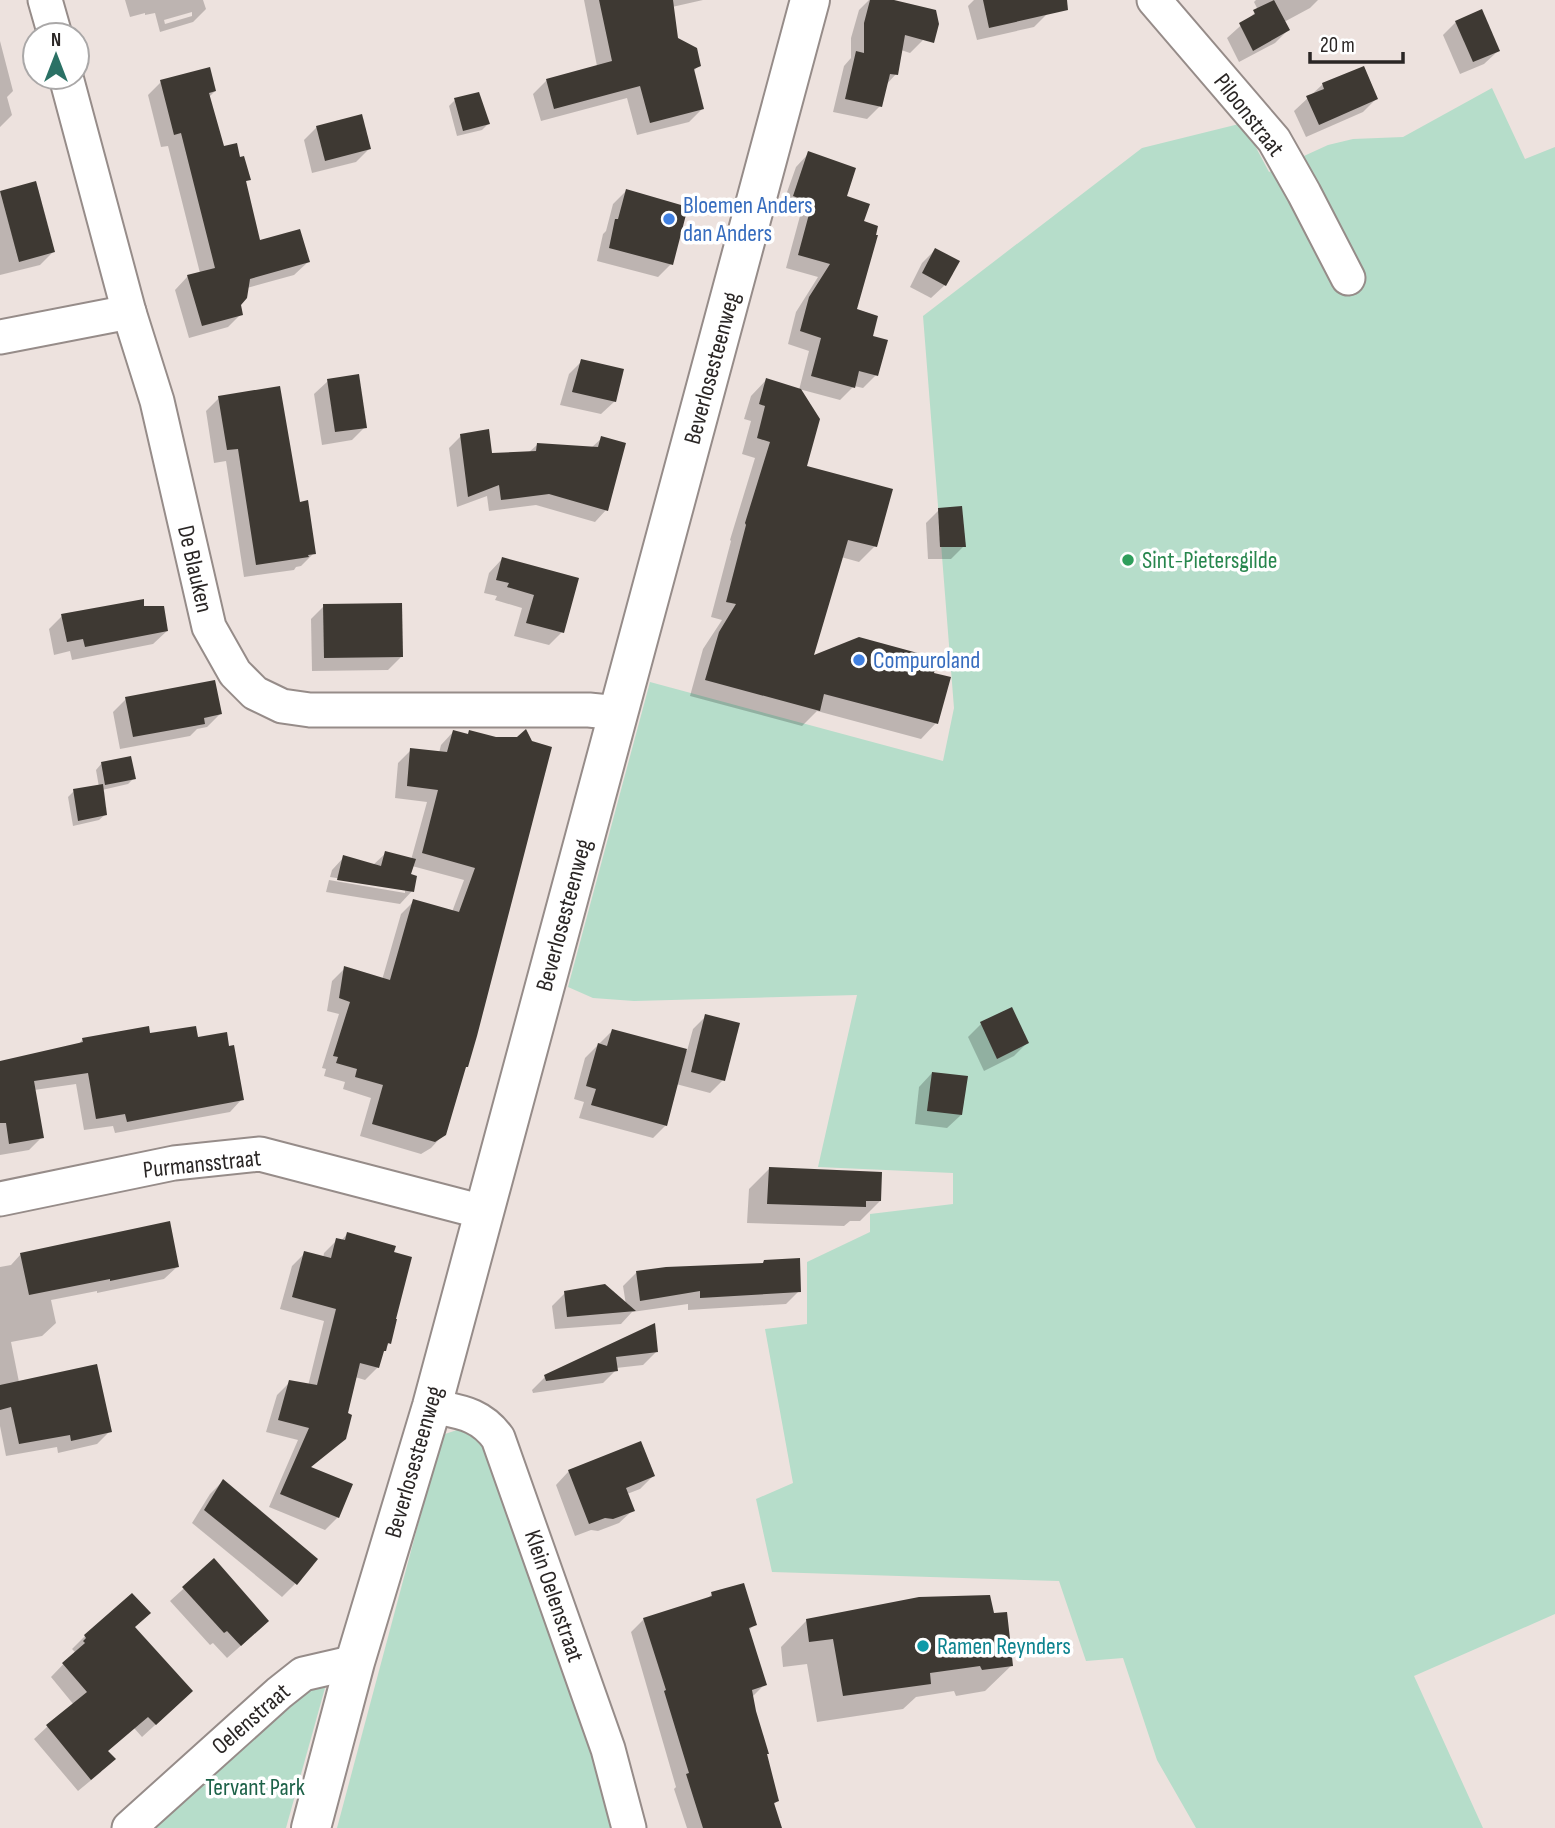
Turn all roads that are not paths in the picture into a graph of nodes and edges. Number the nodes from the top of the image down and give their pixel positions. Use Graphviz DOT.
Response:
graph roads {
  1 [pos="45,0"];
  2 [pos="810,0"];
  3 [pos="1154,0"];
  4 [pos="51,21"];
  5 [pos="70,91"];
  6 [pos="1348,278"];
  7 [pos="129,313"];
  8 [pos="0,337"];
  9 [pos="619,713"];
  10 [pos="0,1199"];
  11 [pos="483,1212"];
  12 [pos="432,1406"];
  13 [pos="355,1662"];
  14 [pos="129,1828"];
  15 [pos="311,1828"];
  16 [pos="629,1828"];
  1 -- 4 [label="street"];
  2 -- 9 [label="street, Beverlosesteenweg"];
  3 -- 6 [label="street, Piloonstraat"];
  5 -- 7 [label="street, De Blauken"];
  7 -- 8 [label="street"];
  7 -- 9 [label="street, De Blauken"];
  9 -- 11 [label="street, Beverlosesteenweg"];
  10 -- 11 [label="street, Purmansstraat"];
  11 -- 12 [label="street, Beverlosesteenweg"];
  12 -- 13 [label="street, Beverlosesteenweg"];
  12 -- 16 [label="street, Klein Oelenstraat"];
  13 -- 14 [label="street, Oelenstraat"];
  13 -- 15 [label="street, Beverlosesteenweg"];
}
